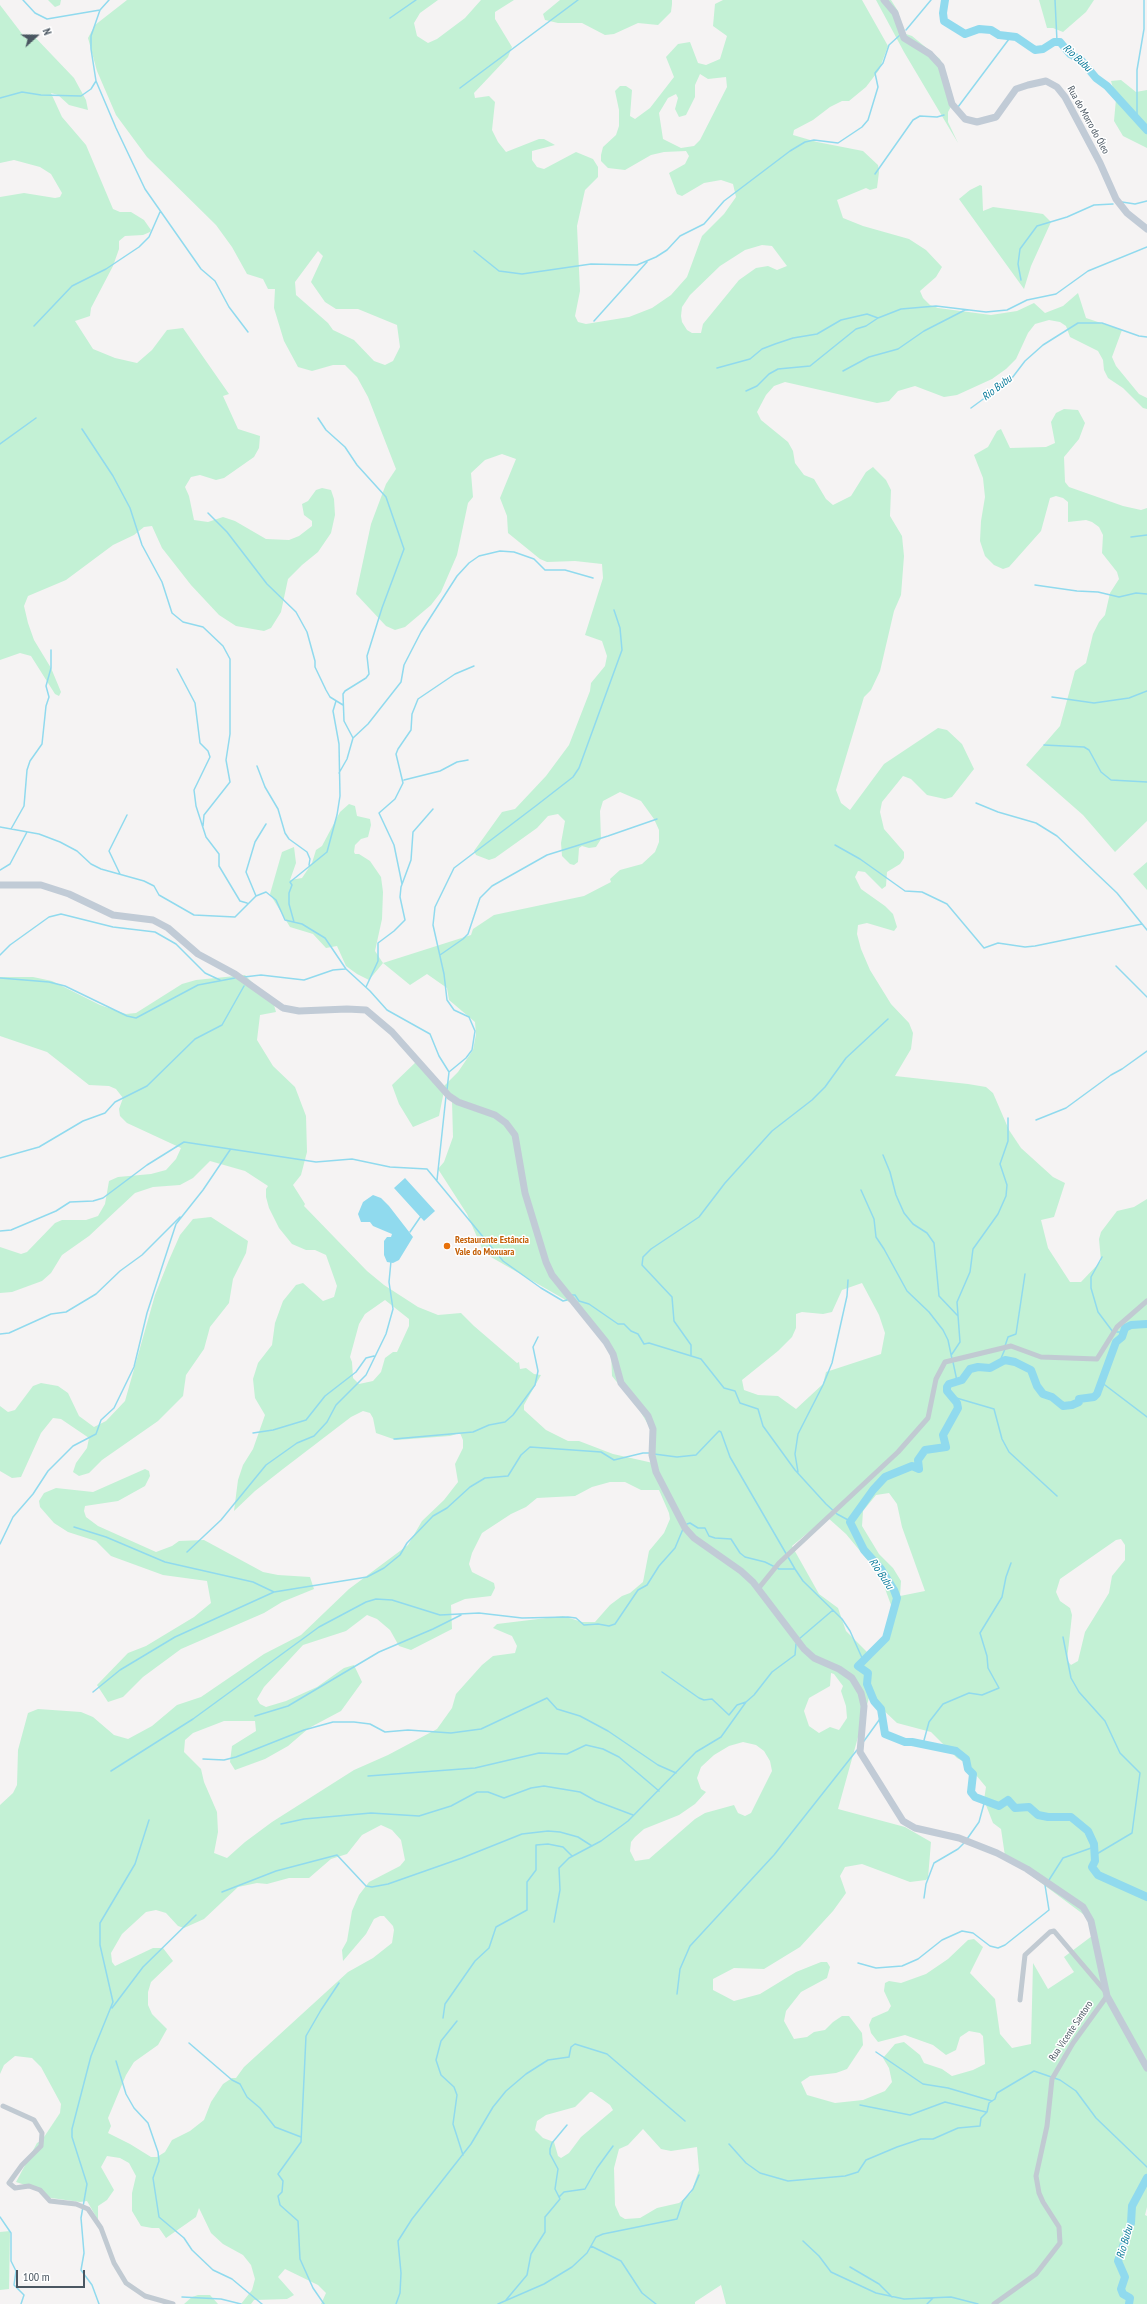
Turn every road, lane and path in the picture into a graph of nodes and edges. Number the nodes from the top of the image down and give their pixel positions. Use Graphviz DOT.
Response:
graph roads {
  1 [pos="884,0"];
  2 [pos="1147,229"];
  3 [pos="0,885"];
  4 [pos="1147,1301"];
  5 [pos="758,1589"];
  6 [pos="1106,1993"];
  7 [pos="1020,2000"];
  8 [pos="1147,2068"];
  9 [pos="3,2106"];
  10 [pos="173,2304"];
  11 [pos="994,2304"];
  1 -- 2 [label="street, Rua do Morro do Óleo"];
  3 -- 5 [label="street"];
  4 -- 5 [label="street"];
  5 -- 6 [label="street"];
  6 -- 7 [label="street"];
  6 -- 8 [label="street"];
  6 -- 11 [label="street, Rua Vicente Santoro"];
  9 -- 10 [label="street"];
}
